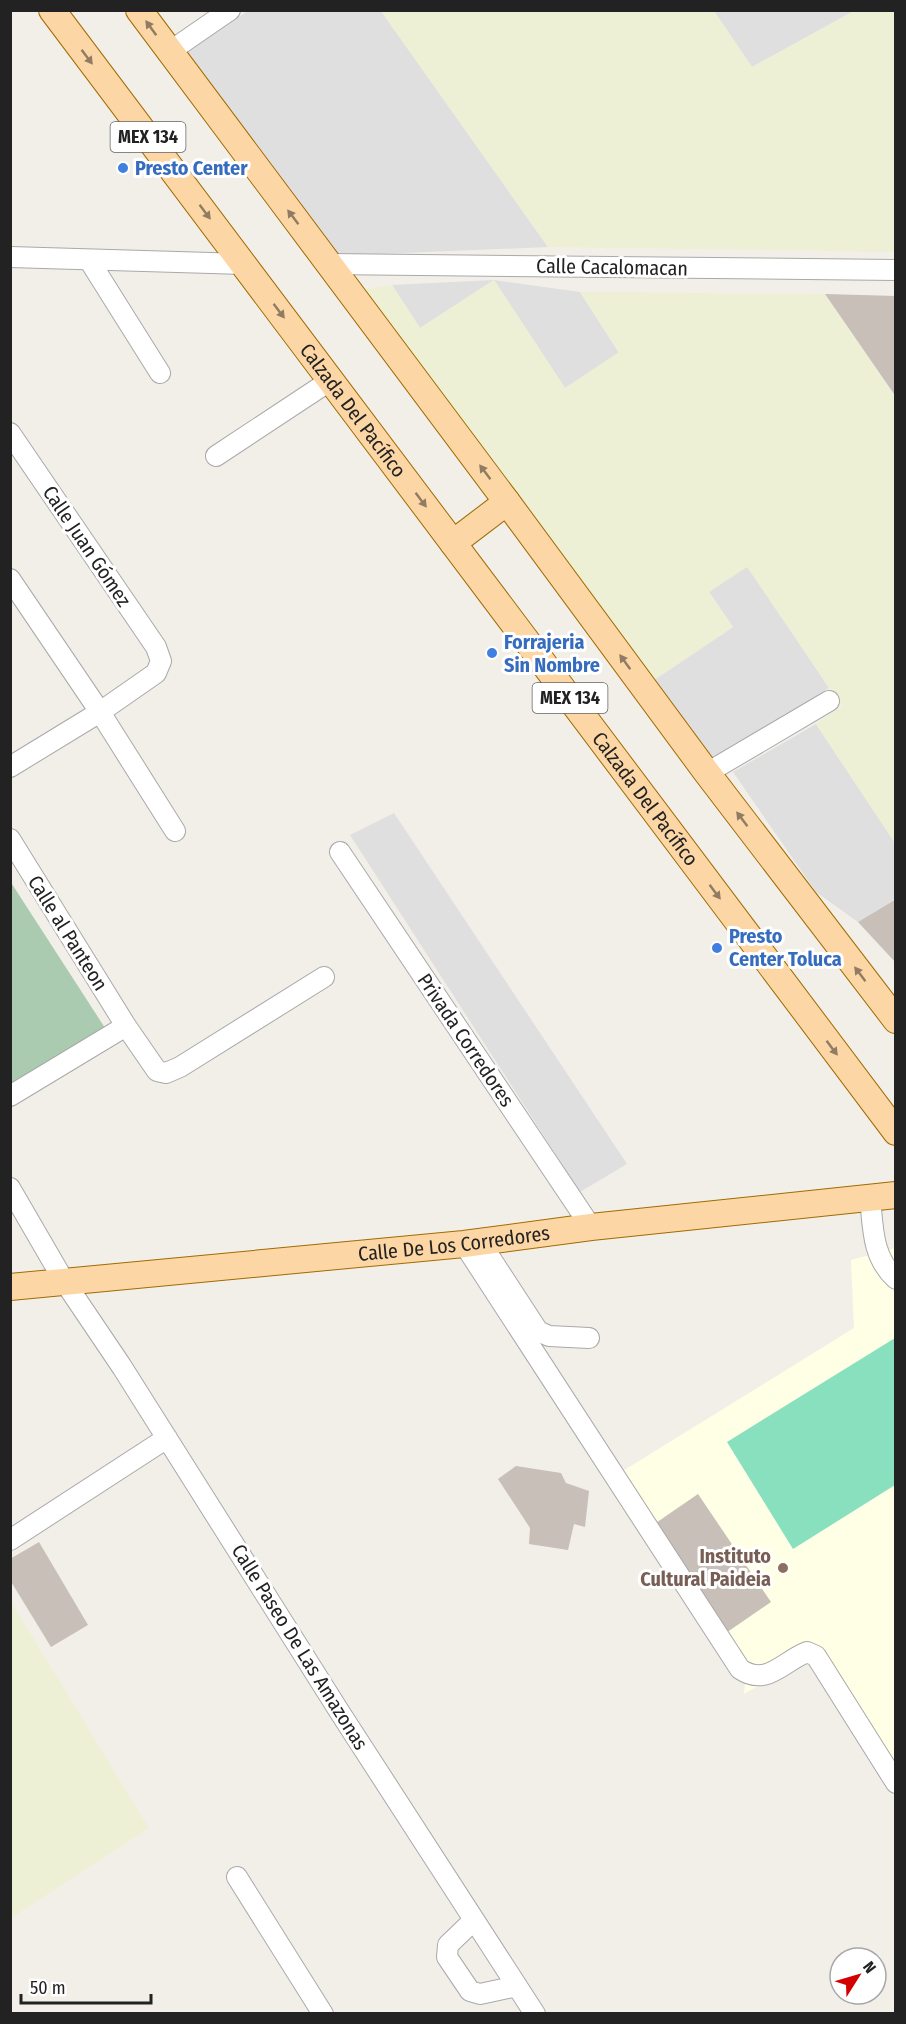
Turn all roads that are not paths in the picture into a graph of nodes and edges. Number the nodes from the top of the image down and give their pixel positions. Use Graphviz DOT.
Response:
graph roads {
  1 [pos="52,10"];
  2 [pos="139,10"];
  3 [pos="230,10"];
  4 [pos="169,52"];
  5 [pos="11,257"];
  6 [pos="89,260"];
  7 [pos="244,264"];
  8 [pos="328,264"];
  9 [pos="896,270"];
  10 [pos="160,373"];
  11 [pos="331,380"];
  12 [pos="10,433"];
  13 [pos="216,456"];
  14 [pos="507,502"];
  15 [pos="453,543"];
  16 [pos="10,579"];
  17 [pos="829,700"];
  18 [pos="100,712"];
  19 [pos="10,767"];
  20 [pos="707,773"];
  21 [pos="175,831"];
  22 [pos="10,839"];
  23 [pos="340,852"];
  24 [pos="324,976"];
  25 [pos="896,1020"];
  26 [pos="126,1026"];
  27 [pos="10,1096"];
  28 [pos="896,1132"];
  29 [pos="10,1188"];
  30 [pos="896,1195"];
  31 [pos="870,1197"];
  32 [pos="591,1227"];
  33 [pos="472,1243"];
  34 [pos="896,1279"];
  35 [pos="64,1281"];
  36 [pos="10,1287"];
  37 [pos="589,1338"];
  38 [pos="167,1438"];
  39 [pos="10,1540"];
  40 [pos="896,1783"];
  41 [pos="237,1877"];
  42 [pos="474,1920"];
  43 [pos="517,1986"];
  44 [pos="323,2013"];
  45 [pos="535,2013"];
  1 -- 7 [label="main road, MEX 134, one-way"];
  4 -- 2 [label="main road, MEX 134, one-way"];
  3 -- 4 [label="street"];
  8 -- 4 [label="main road, MEX 134, one-way"];
  5 -- 6 [label="street"];
  6 -- 7 [label="street"];
  6 -- 10 [label="street"];
  7 -- 11 [label="main road, Calzada Del Pacífico / MEX 134, one-way"];
  8 -- 9 [label="street, Calle Cacalomacan"];
  14 -- 8 [label="main road, MEX 134, one-way"];
  11 -- 13 [label="street"];
  11 -- 15 [label="main road, Calzada Del Pacífico / MEX 134, one-way"];
  12 -- 18 [label="street, Calle Juan Gómez"];
  14 -- 15 [label="main road"];
  20 -- 14 [label="main road, MEX 134, one-way"];
  15 -- 28 [label="main road, Calzada Del Pacífico / MEX 134, one-way"];
  16 -- 18 [label="street"];
  17 -- 20 [label="street"];
  18 -- 19 [label="street"];
  18 -- 21 [label="street"];
  25 -- 20 [label="main road, MEX 134, one-way"];
  22 -- 26 [label="street, Calle al Panteon"];
  23 -- 32 [label="street, Privada Corredores"];
  24 -- 26 [label="street, Calle al Panteon"];
  26 -- 27 [label="street"];
  29 -- 35 [label="street"];
  30 -- 31 [label="main road, Calle De Los Corredores"];
  31 -- 32 [label="main road, Calle De Los Corredores"];
  31 -- 34 [label="street"];
  32 -- 33 [label="main road, Calle De Los Corredores"];
  33 -- 35 [label="main road, Calle De Los Corredores"];
  33 -- 37 [label="street"];
  33 -- 40 [label="street"];
  35 -- 36 [label="main road, Calle De Los Corredores"];
  35 -- 38 [label="street, Calle Paseo De Las Amazonas"];
  38 -- 39 [label="street"];
  38 -- 42 [label="street, Calle Paseo De Las Amazonas"];
  41 -- 44 [label="street"];
  42 -- 43 [label="street, Calle Paseo De Las Amazonas"];
  42 -- 43 [label="street"];
  43 -- 45 [label="street, Calle Paseo De Las Amazonas"];
}
